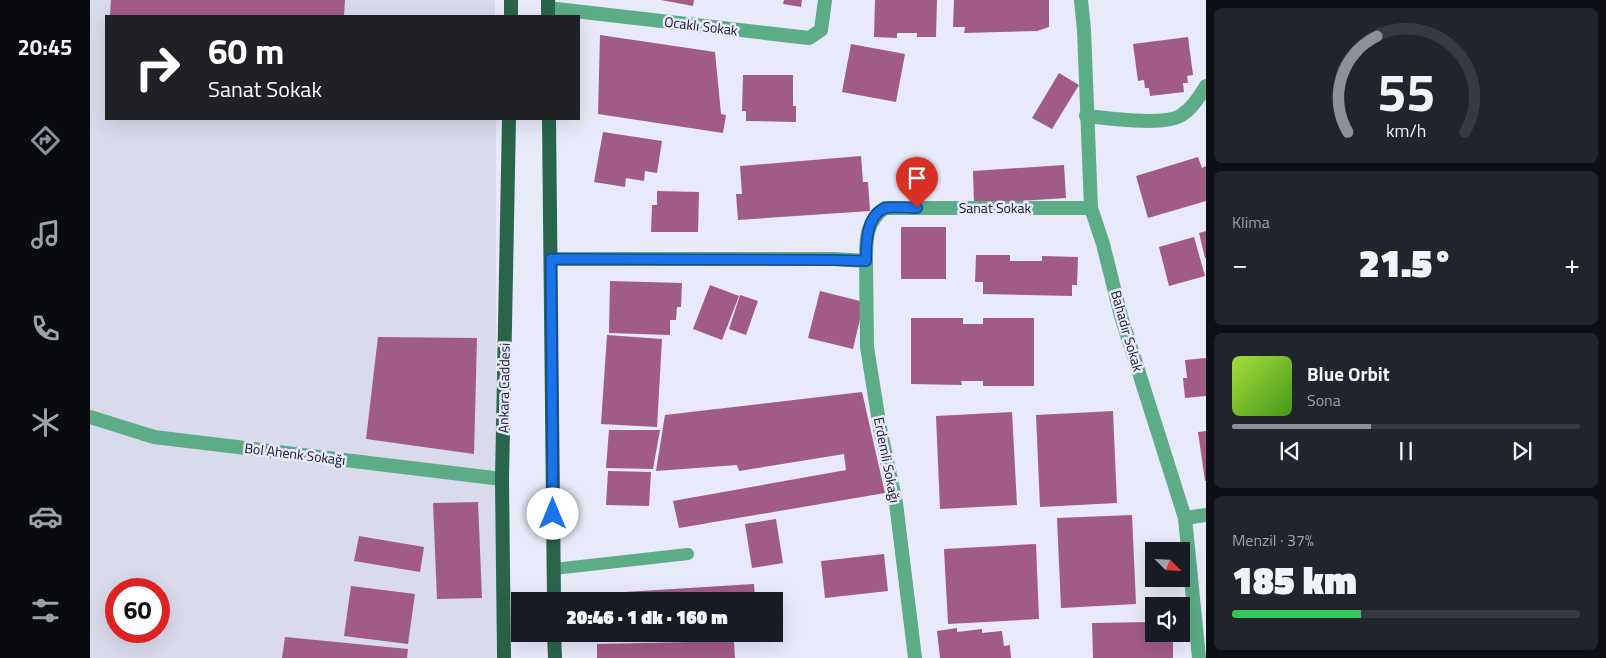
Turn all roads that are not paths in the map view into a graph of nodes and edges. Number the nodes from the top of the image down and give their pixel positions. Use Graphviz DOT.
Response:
graph roads {
  1 [pos="511,0"];
  2 [pos="826,0"];
  3 [pos="1081,0"];
  4 [pos="548,8"];
  5 [pos="511,15"];
  6 [pos="1206,86"];
  7 [pos="1086,116"];
  8 [pos="509,120"];
  9 [pos="549,120"];
  10 [pos="1091,208"];
  11 [pos="551,259"];
  12 [pos="866,261"];
  13 [pos="90,417"];
  14 [pos="502,480"];
  15 [pos="1206,515"];
  16 [pos="1186,518"];
  17 [pos="688,554"];
  18 [pos="554,569"];
  19 [pos="554,592"];
  20 [pos="554,642"];
  21 [pos="504,658"];
  22 [pos="555,658"];
  23 [pos="915,658"];
  24 [pos="1199,658"];
  1 -- 5 [label="main road"];
  2 -- 4 [label="street, Ocaklı Sokak"];
  3 -- 7 [label="street, Bahadır Sokak"];
  6 -- 7 [label="street"];
  7 -- 10 [label="street, Bahadır Sokak"];
  8 -- 14 [label="main road, Ankara Caddesi"];
  9 -- 11 [label="main road"];
  10 -- 12 [label="street, Sanat Sokak"];
  10 -- 16 [label="street, Bahadır Sokak"];
  11 -- 12 [label="street"];
  11 -- 18 [label="main road"];
  12 -- 23 [label="street, Erdemli Sokağı"];
  13 -- 14 [label="street, Bol Ahenk Sokağı"];
  14 -- 21 [label="main road, Ankara Caddesi"];
  15 -- 16 [label="street"];
  16 -- 24 [label="street, Bahadır Sokak"];
  17 -- 18 [label="lane"];
  18 -- 19 [label="main road"];
  20 -- 22 [label="main road"];
}
